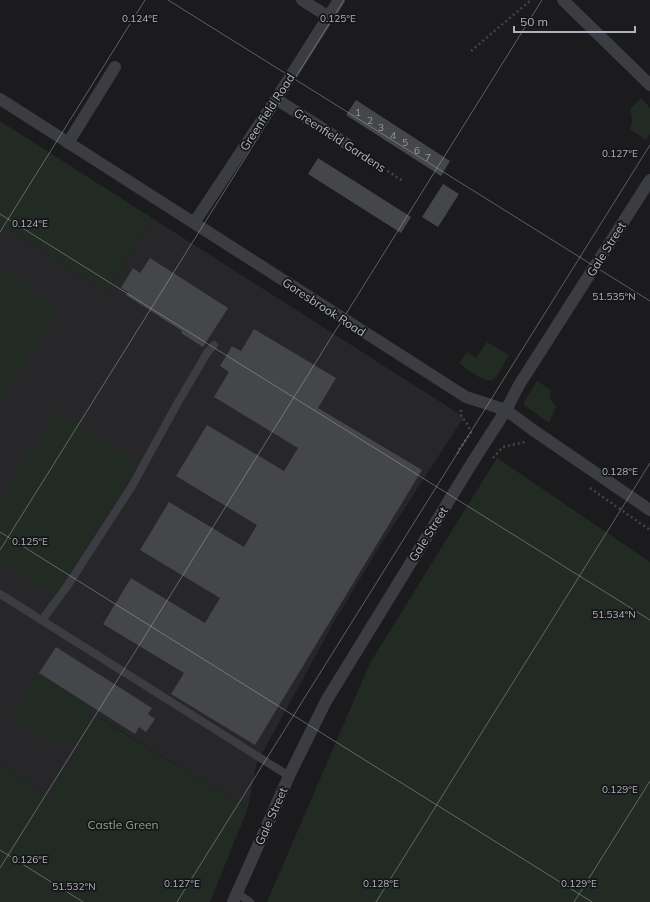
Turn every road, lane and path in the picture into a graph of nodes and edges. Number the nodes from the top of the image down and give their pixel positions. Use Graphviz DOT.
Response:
graph roads {
  1 [pos="302,0"];
  2 [pos="339,0"];
  3 [pos="531,0"];
  4 [pos="563,0"];
  5 [pos="329,17"];
  6 [pos="471,51"];
  7 [pos="115,67"];
  8 [pos="650,84"];
  9 [pos="0,99"];
  10 [pos="276,100"];
  11 [pos="68,143"];
  12 [pos="347,144"];
  13 [pos="650,180"];
  14 [pos="403,181"];
  15 [pos="194,223"];
  16 [pos="214,345"];
  17 [pos="506,410"];
  18 [pos="525,442"];
  19 [pos="523,446"];
  20 [pos="650,510"];
  21 [pos="0,594"];
  22 [pos="42,620"];
  23 [pos="289,776"];
  24 [pos="235,897"];
  25 [pos="250,902"];
  1 -- 5 [label="street"];
  2 -- 5 [label="street, Greenfield Road"];
  3 -- 6 [label="path"];
  4 -- 8 [label="street"];
  5 -- 10 [label="street, Greenfield Road"];
  7 -- 11 [label="street"];
  9 -- 11 [label="street, Goresbrook Road"];
  10 -- 12 [label="street, Greenfield Gardens"];
  10 -- 15 [label="street, Greenfield Road"];
  11 -- 15 [label="street, Goresbrook Road"];
  12 -- 14 [label="path, Greenfield Gardens"];
  13 -- 17 [label="street, Gale Street"];
  15 -- 17 [label="street, Goresbrook Road"];
  16 -- 22 [label="lane"];
  17 -- 20 [label="street, Goresbrook Road"];
  17 -- 23 [label="street, Gale Street"];
  18 -- 19 [label="path"];
  21 -- 22 [label="lane"];
  22 -- 23 [label="lane"];
  23 -- 24 [label="street, Gale Street"];
  24 -- 25 [label="lane"];
}
